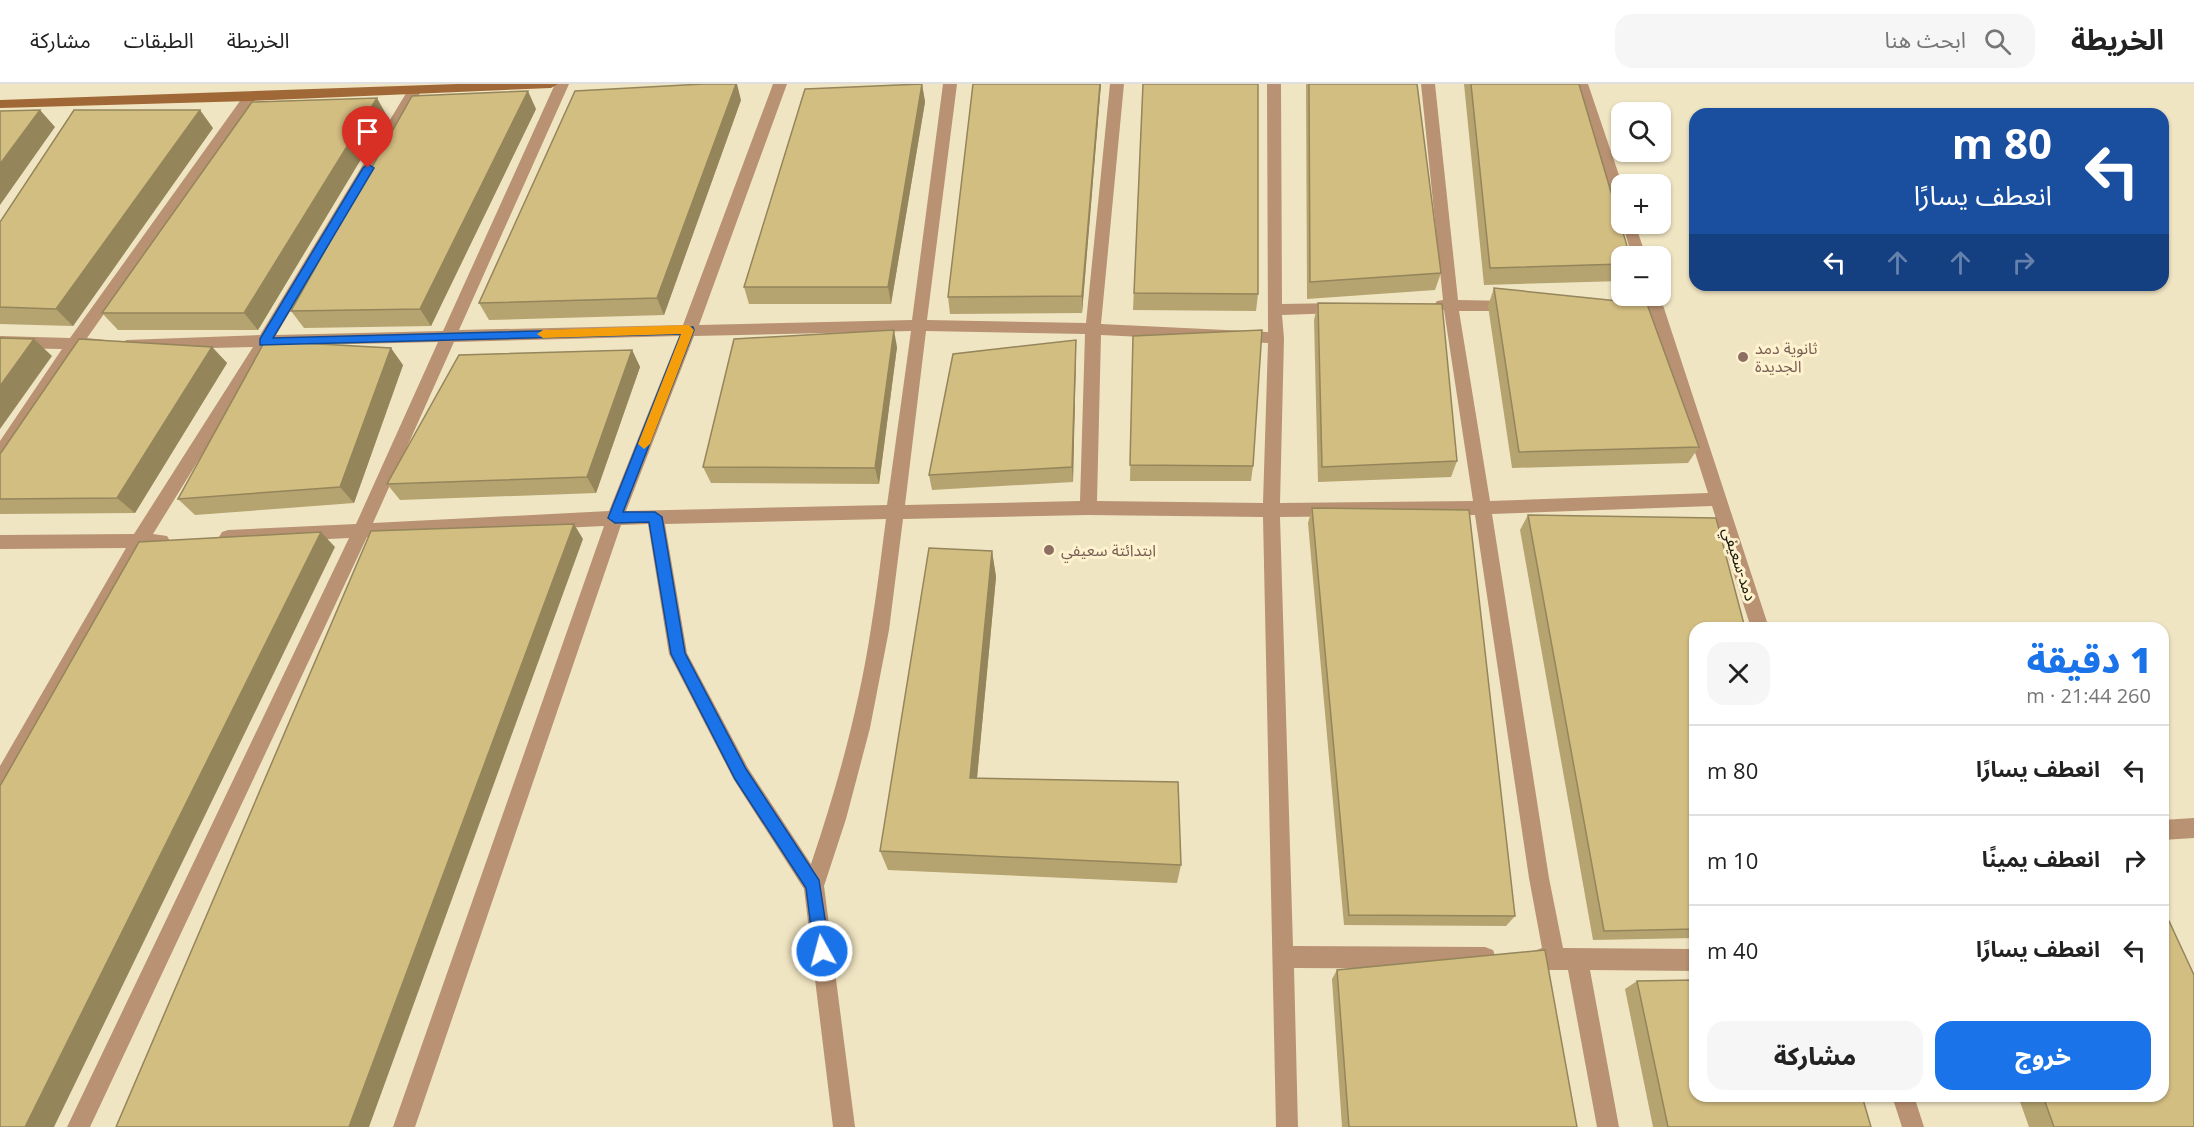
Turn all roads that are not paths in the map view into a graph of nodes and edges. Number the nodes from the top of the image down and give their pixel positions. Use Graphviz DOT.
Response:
graph roads {
  1 [pos="551,84"];
  2 [pos="562,84"];
  3 [pos="780,84"];
  4 [pos="950,84"];
  5 [pos="1117,84"];
  6 [pos="1274,84"];
  7 [pos="1428,84"];
  8 [pos="1581,84"];
  9 [pos="388,88"];
  10 [pos="415,90"];
  11 [pos="250,98"];
  12 [pos="88,102"];
  13 [pos="0,104"];
  14 [pos="75,121"];
  15 [pos="1612,174"];
  16 [pos="1451,305"];
  17 [pos="1428,306"];
  18 [pos="1521,306"];
  19 [pos="1618,306"];
  20 [pos="1656,306"];
  21 [pos="1611,307"];
  22 [pos="1356,308"];
  23 [pos="1274,310"];
  24 [pos="921,325"];
  25 [pos="1094,329"];
  26 [pos="689,330"];
  27 [pos="448,336"];
  28 [pos="1276,338"];
  29 [pos="0,342"];
  30 [pos="264,342"];
  31 [pos="74,344"];
  32 [pos="0,454"];
  33 [pos="1719,499"];
  34 [pos="1088,508"];
  35 [pos="1481,508"];
  36 [pos="1270,510"];
  37 [pos="894,512"];
  38 [pos="655,517"];
  39 [pos="615,518"];
  40 [pos="362,529"];
  41 [pos="209,538"];
  42 [pos="173,541"];
  43 [pos="0,542"];
  44 [pos="138,543"];
  45 [pos="1758,622"];
  46 [pos="0,784"];
  47 [pos="2194,828"];
  48 [pos="2169,830"];
  49 [pos="814,886"];
  50 [pos="1282,957"];
  51 [pos="1501,958"];
  52 [pos="1554,958"];
  53 [pos="1524,959"];
  54 [pos="1577,959"];
  55 [pos="1689,960"];
  56 [pos="1905,1102"];
  57 [pos="78,1127"];
  58 [pos="404,1127"];
  59 [pos="844,1127"];
  60 [pos="1287,1127"];
  61 [pos="1608,1127"];
  62 [pos="1912,1127"];
  1 -- 10 [label="main road"];
  2 -- 27 [label="street"];
  3 -- 26 [label="street"];
  4 -- 24 [label="street"];
  5 -- 25 [label="street"];
  6 -- 23 [label="street"];
  7 -- 16 [label="street"];
  8 -- 15 [label="street"];
  9 -- 10 [label="main road"];
  9 -- 11 [label="main road"];
  10 -- 30 [label="street"];
  11 -- 12 [label="main road"];
  11 -- 31 [label="street"];
  12 -- 13 [label="main road"];
  12 -- 14 [label="street"];
  16 -- 17 [label="street"];
  16 -- 18 [label="street"];
  16 -- 35 [label="street"];
  19 -- 21 [label="street"];
  20 -- 33 [label="street, دمد-سعيفي"];
  22 -- 23 [label="street"];
  23 -- 28 [label="street"];
  24 -- 25 [label="street"];
  24 -- 26 [label="street"];
  24 -- 37 [label="street"];
  25 -- 28 [label="street"];
  25 -- 34 [label="street"];
  26 -- 27 [label="street"];
  26 -- 39 [label="street"];
  27 -- 30 [label="street"];
  27 -- 40 [label="street"];
  28 -- 36 [label="street"];
  29 -- 31 [label="street"];
  30 -- 31 [label="street"];
  30 -- 44 [label="street"];
  31 -- 32 [label="street"];
  33 -- 35 [label="street"];
  33 -- 45 [label="street, دمد-سعيفي"];
  34 -- 36 [label="street"];
  34 -- 37 [label="street"];
  35 -- 36 [label="street"];
  35 -- 52 [label="street"];
  36 -- 50 [label="street"];
  37 -- 38 [label="street"];
  37 -- 49 [label="street"];
  38 -- 39 [label="street"];
  38 -- 49 [label="street"];
  39 -- 40 [label="street"];
  39 -- 58 [label="street"];
  40 -- 41 [label="street"];
  40 -- 57 [label="street"];
  42 -- 44 [label="street"];
  43 -- 44 [label="street"];
  44 -- 46 [label="street"];
  47 -- 48 [label="street"];
  49 -- 59 [label="street"];
  50 -- 51 [label="street"];
  50 -- 60 [label="street"];
  52 -- 53 [label="street"];
  52 -- 54 [label="street"];
  54 -- 55 [label="street"];
  54 -- 61 [label="street"];
  56 -- 62 [label="street"];
}
